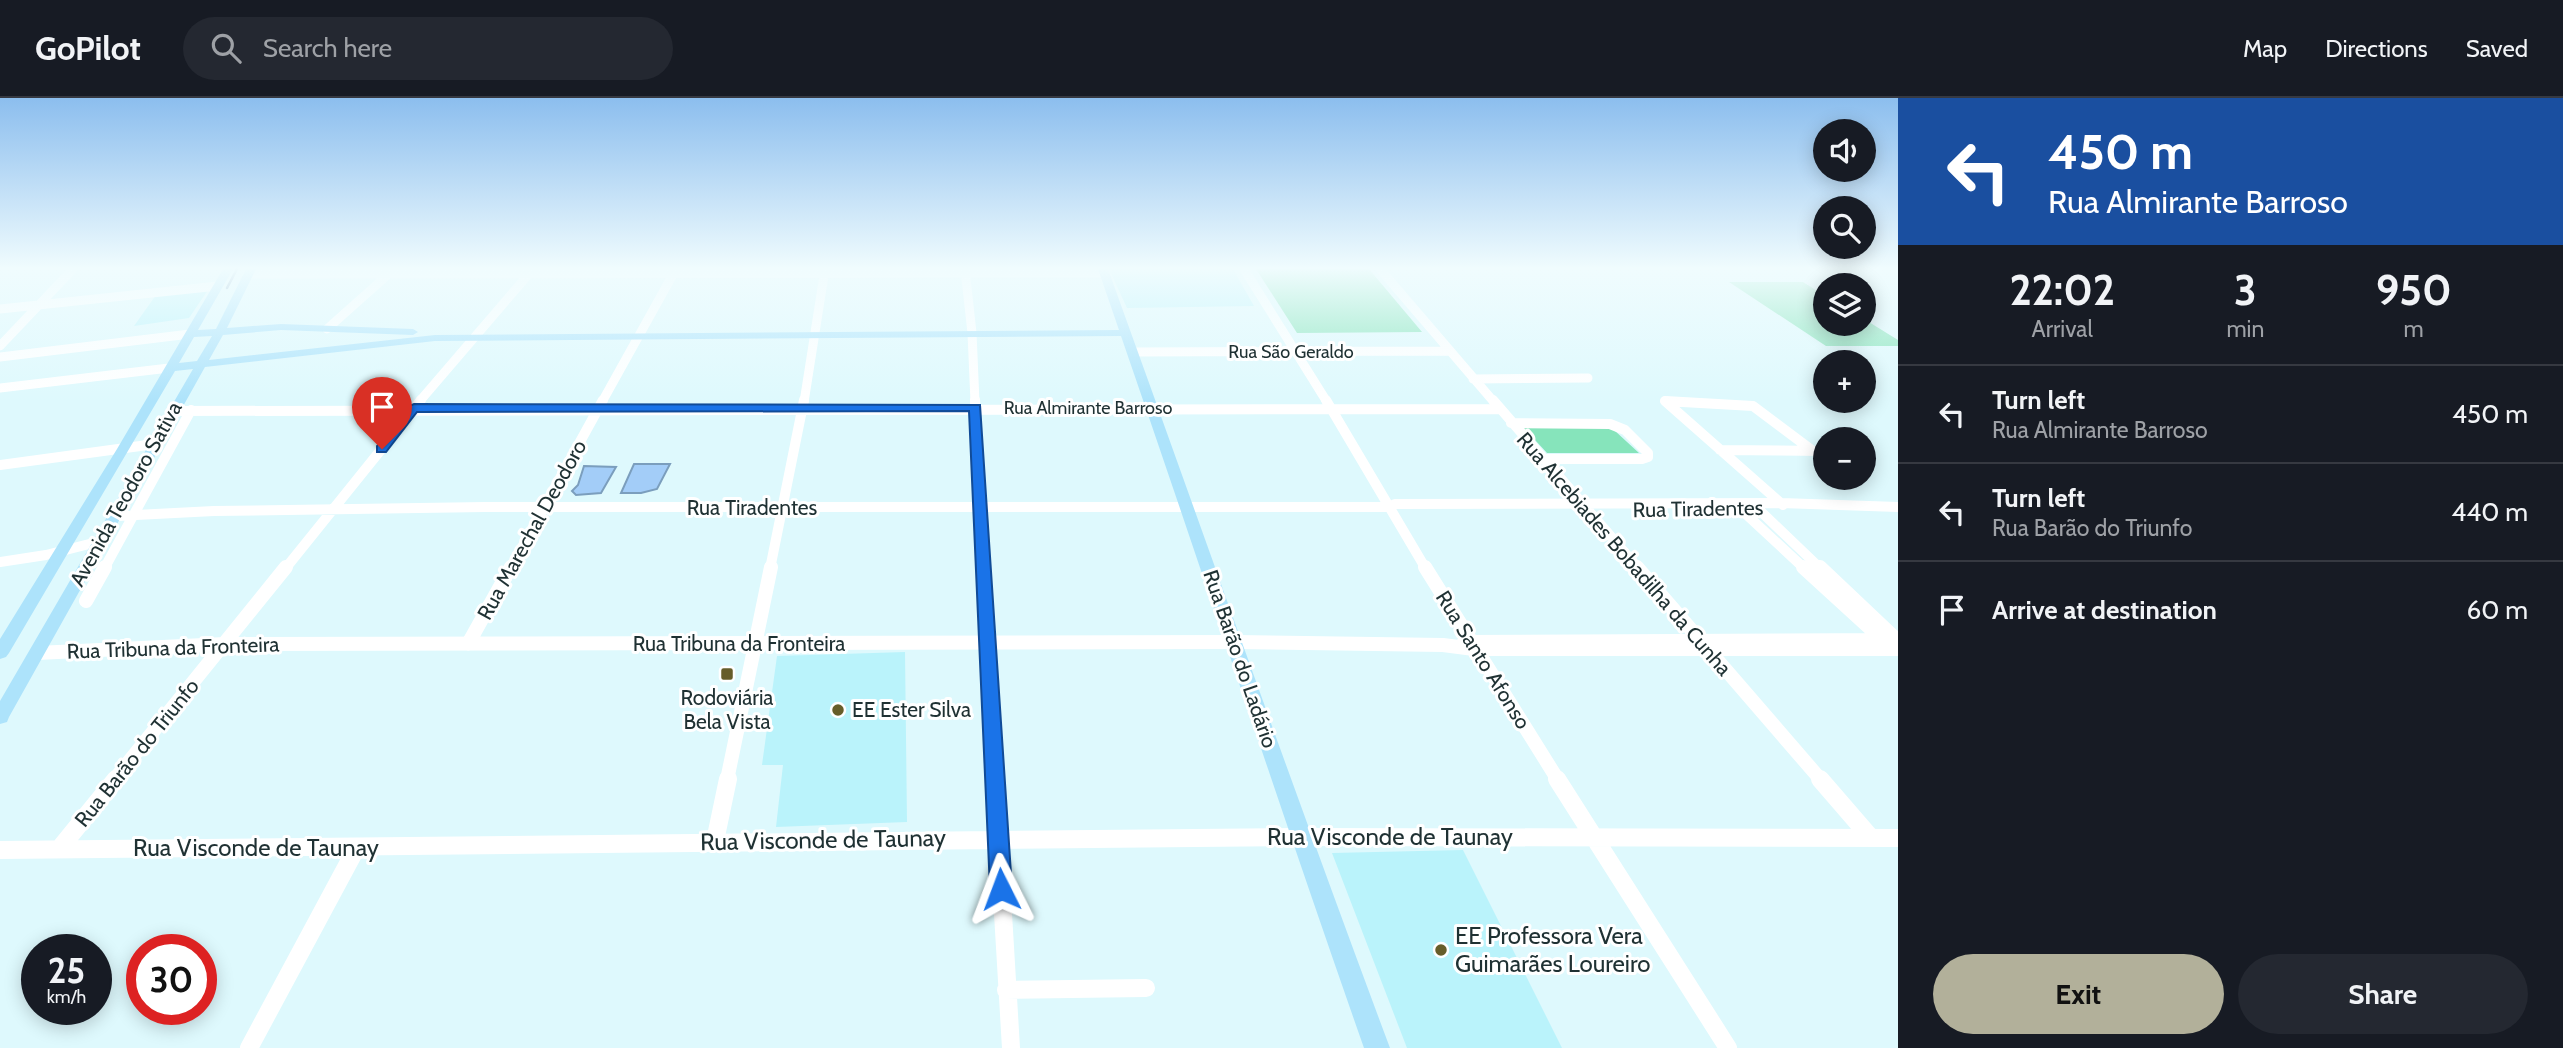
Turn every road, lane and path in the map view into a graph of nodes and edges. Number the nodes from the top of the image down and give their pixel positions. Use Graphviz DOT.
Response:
graph roads {
  1 [pos="31,313"];
  2 [pos="202,313"];
  3 [pos="229,313"];
  4 [pos="345,313"];
  5 [pos="496,313"];
  6 [pos="651,313"];
  7 [pos="818,313"];
  8 [pos="970,313"];
  9 [pos="1118,313"];
  10 [pos="1272,313"];
  11 [pos="1418,313"];
  12 [pos="327,329"];
  13 [pos="220,331"];
  14 [pos="972,331"];
  15 [pos="1124,331"];
  16 [pos="640,333"];
  17 [pos="815,333"];
  18 [pos="190,334"];
  19 [pos="478,335"];
  20 [pos="0,346"];
  21 [pos="1450,351"];
  22 [pos="1132,352"];
  23 [pos="1297,352"];
  24 [pos="0,357"];
  25 [pos="199,364"];
  26 [pos="169,368"];
  27 [pos="1588,378"];
  28 [pos="1473,379"];
  29 [pos="0,387"];
  30 [pos="414,408"];
  31 [pos="600,408"];
  32 [pos="803,408"];
  33 [pos="976,408"];
  34 [pos="1152,408"];
  35 [pos="1329,408"];
  36 [pos="1499,409"];
  37 [pos="191,410"];
  38 [pos="172,411"];
  39 [pos="1511,424"];
  40 [pos="155,444"];
  41 [pos="124,449"];
  42 [pos="1720,450"];
  43 [pos="1813,451"];
  44 [pos="1542,459"];
  45 [pos="0,465"];
  46 [pos="1788,505"];
  47 [pos="1186,506"];
  48 [pos="979,507"];
  49 [pos="1389,507"];
  50 [pos="1584,507"];
  51 [pos="1747,507"];
  52 [pos="1898,507"];
  53 [pos="545,508"];
  54 [pos="782,508"];
  55 [pos="334,510"];
  56 [pos="132,514"];
  57 [pos="116,516"];
  58 [pos="101,541"];
  59 [pos="62,552"];
  60 [pos="0,562"];
  61 [pos="86,601"];
  62 [pos="1236,642"];
  63 [pos="989,643"];
  64 [pos="225,644"];
  65 [pos="468,644"];
  66 [pos="755,644"];
  67 [pos="1702,644"];
  68 [pos="1472,645"];
  69 [pos="1895,645"];
  70 [pos="0,653"];
  71 [pos="37,653"];
  72 [pos="0,717"];
  73 [pos="1300,836"];
  74 [pos="1595,838"];
  75 [pos="1871,838"];
  76 [pos="1898,838"];
  77 [pos="999,839"];
  78 [pos="715,841"];
  79 [pos="357,847"];
  80 [pos="60,848"];
  81 [pos="0,849"];
  82 [pos="1146,988"];
  83 [pos="1006,990"];
  84 [pos="249,1048"];
  85 [pos="1011,1048"];
  86 [pos="1377,1048"];
  87 [pos="1728,1048"];
  1 -- 20 [label="street"];
  2 -- 18 [label="main road, Avenida Teodoro Sativa"];
  3 -- 13 [label="main road, Avenida Teodoro Sativa"];
  4 -- 12 [label="street"];
  5 -- 19 [label="street, Rua Barão do Triunfo"];
  6 -- 16 [label="street, Rua Marechal Deodoro"];
  7 -- 17 [label="street"];
  8 -- 14 [label="street"];
  9 -- 15 [label="main road, Rua Barão do Ladário"];
  10 -- 23 [label="street, Rua Santo Afonso"];
  11 -- 21 [label="street, Rua Alcebiades Bobadilha da Cunha"];
  12 -- 13 [label="main road"];
  12 -- 19 [label="main road"];
  13 -- 18 [label="main road"];
  13 -- 25 [label="main road, Avenida Teodoro Sativa"];
  14 -- 15 [label="main road"];
  14 -- 17 [label="main road"];
  14 -- 33 [label="street"];
  15 -- 22 [label="main road, Rua Barão do Ladário"];
  16 -- 17 [label="main road"];
  16 -- 19 [label="main road"];
  16 -- 31 [label="street, Rua Marechal Deodoro"];
  17 -- 32 [label="street"];
  18 -- 24 [label="street"];
  18 -- 26 [label="main road, Avenida Teodoro Sativa"];
  19 -- 25 [label="main road"];
  19 -- 30 [label="street, Rua Barão do Triunfo"];
  21 -- 23 [label="street, Rua São Geraldo"];
  21 -- 28 [label="street, Rua Alcebiades Bobadilha da Cunha"];
  22 -- 23 [label="street, Rua São Geraldo"];
  22 -- 34 [label="main road, Rua Barão do Ladário"];
  23 -- 35 [label="street, Rua Santo Afonso"];
  25 -- 26 [label="main road"];
  25 -- 38 [label="main road, Avenida Teodoro Sativa"];
  26 -- 29 [label="street"];
  26 -- 41 [label="main road, Avenida Teodoro Sativa"];
  27 -- 28 [label="street"];
  28 -- 36 [label="street, Rua Alcebiades Bobadilha da Cunha"];
  30 -- 31 [label="street, Rua Almirante Barroso"];
  30 -- 37 [label="street, Rua Almirante Barroso"];
  30 -- 55 [label="street, Rua Barão do Triunfo"];
  31 -- 32 [label="street, Rua Almirante Barroso"];
  31 -- 53 [label="street, Rua Marechal Deodoro"];
  32 -- 33 [label="street, Rua Almirante Barroso"];
  32 -- 54 [label="street"];
  33 -- 34 [label="street, Rua Almirante Barroso"];
  33 -- 48 [label="street"];
  34 -- 35 [label="street, Rua Almirante Barroso"];
  34 -- 47 [label="main road, Rua Barão do Ladário"];
  35 -- 36 [label="street, Rua Almirante Barroso"];
  35 -- 49 [label="street, Rua Santo Afonso"];
  36 -- 39 [label="street, Rua Alcebiades Bobadilha da Cunha"];
  37 -- 38 [label="street, Rua Almirante Barroso"];
  37 -- 56 [label="street"];
  38 -- 40 [label="main road, Avenida Teodoro Sativa"];
  39 -- 44 [label="street, Rua Alcebiades Bobadilha da Cunha"];
  39 -- 44 [label="street"];
  40 -- 41 [label="street"];
  40 -- 57 [label="main road, Avenida Teodoro Sativa"];
  41 -- 45 [label="street"];
  41 -- 59 [label="main road, Avenida Teodoro Sativa"];
  42 -- 43 [label="street"];
  42 -- 43 [label="street"];
  42 -- 46 [label="street"];
  44 -- 50 [label="street, Rua Alcebiades Bobadilha da Cunha"];
  46 -- 51 [label="street, Rua Tiradentes"];
  46 -- 52 [label="street, Rua Tiradentes"];
  47 -- 48 [label="street, Rua Tiradentes"];
  47 -- 49 [label="street, Rua Tiradentes"];
  47 -- 62 [label="main road, Rua Barão do Ladário"];
  48 -- 54 [label="street, Rua Tiradentes"];
  48 -- 63 [label="street"];
  49 -- 50 [label="street, Rua Tiradentes"];
  49 -- 68 [label="street, Rua Santo Afonso"];
  50 -- 51 [label="street, Rua Tiradentes"];
  50 -- 67 [label="street, Rua Alcebiades Bobadilha da Cunha"];
  51 -- 69 [label="street"];
  53 -- 54 [label="street, Rua Tiradentes"];
  53 -- 55 [label="street, Rua Tiradentes"];
  53 -- 65 [label="street, Rua Marechal Deodoro"];
  54 -- 66 [label="street"];
  55 -- 56 [label="street, Rua Tiradentes"];
  55 -- 64 [label="street, Rua Barão do Triunfo"];
  56 -- 57 [label="street, Rua Tiradentes"];
  56 -- 61 [label="street"];
  57 -- 58 [label="main road, Avenida Teodoro Sativa"];
  58 -- 59 [label="street"];
  58 -- 71 [label="main road, Avenida Teodoro Sativa"];
  59 -- 60 [label="street"];
  59 -- 70 [label="main road, Avenida Teodoro Sativa"];
  62 -- 63 [label="street, Rua Tribuna da Fronteira"];
  62 -- 68 [label="street, Rua Tribuna da Fronteira"];
  62 -- 73 [label="main road, Rua Barão do Ladário"];
  63 -- 66 [label="street, Rua Tribuna da Fronteira"];
  63 -- 77 [label="street"];
  64 -- 65 [label="street, Rua Tribuna da Fronteira"];
  64 -- 71 [label="street, Rua Tribuna da Fronteira"];
  64 -- 80 [label="street, Rua Barão do Triunfo"];
  65 -- 66 [label="street, Rua Tribuna da Fronteira"];
  66 -- 78 [label="street"];
  67 -- 68 [label="street, Rua Tribuna da Fronteira"];
  67 -- 69 [label="street, Rua Tribuna da Fronteira"];
  67 -- 75 [label="street, Rua Alcebiades Bobadilha da Cunha"];
  68 -- 74 [label="street, Rua Santo Afonso"];
  71 -- 72 [label="main road, Avenida Teodoro Sativa"];
  73 -- 74 [label="street, Rua Visconde de Taunay"];
  73 -- 77 [label="street, Rua Visconde de Taunay"];
  73 -- 86 [label="main road, Rua Barão do Ladário"];
  74 -- 75 [label="street, Rua Visconde de Taunay"];
  74 -- 87 [label="street, Rua Santo Afonso"];
  75 -- 76 [label="street, Rua Visconde de Taunay"];
  77 -- 78 [label="street, Rua Visconde de Taunay"];
  77 -- 83 [label="street"];
  78 -- 79 [label="street, Rua Visconde de Taunay"];
  79 -- 80 [label="street, Rua Visconde de Taunay"];
  79 -- 84 [label="street"];
  80 -- 81 [label="street, Rua Visconde de Taunay"];
  82 -- 83 [label="street"];
  83 -- 85 [label="street"];
}
